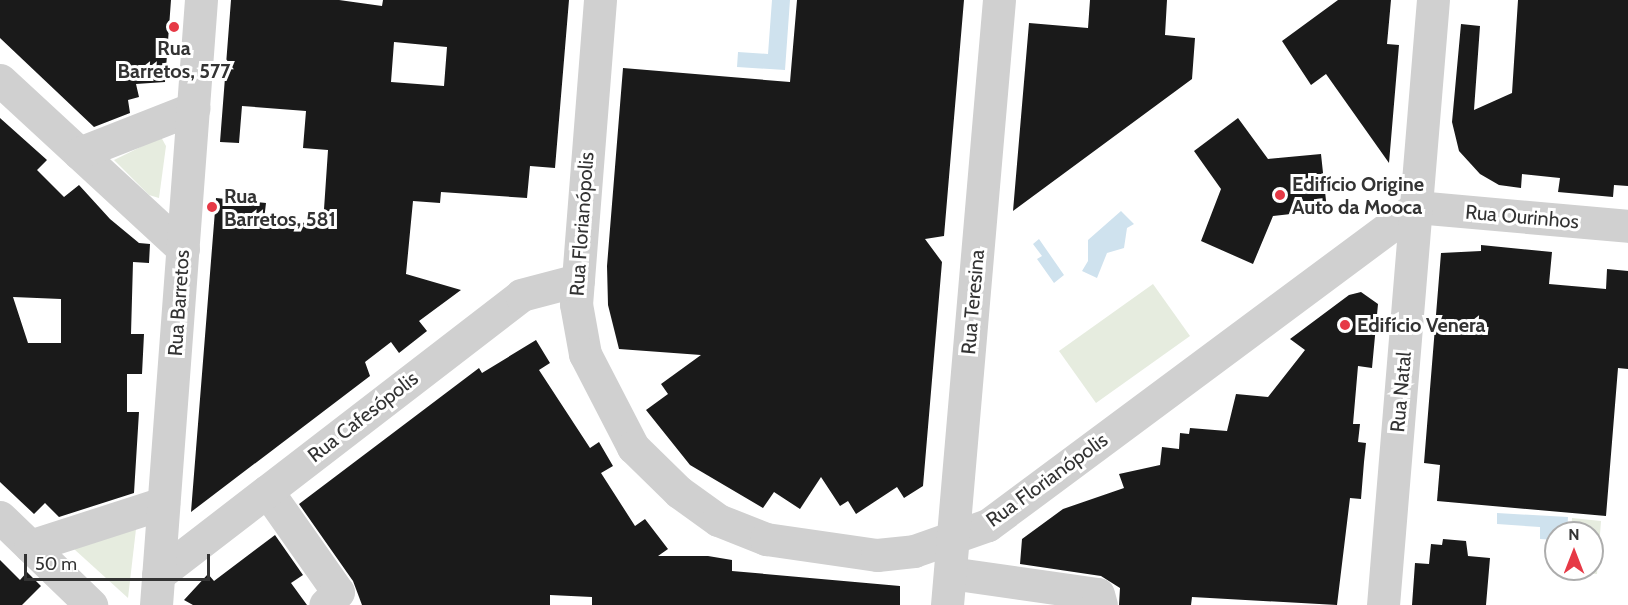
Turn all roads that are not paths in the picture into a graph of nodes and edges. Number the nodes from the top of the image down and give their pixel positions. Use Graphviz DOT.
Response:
graph roads {
  1 [pos="201,0"];
  2 [pos="600,0"];
  3 [pos="999,0"];
  4 [pos="1433,0"];
  5 [pos="0,81"];
  6 [pos="194,108"];
  7 [pos="79,153"];
  8 [pos="1416,207"];
  9 [pos="1628,226"];
  10 [pos="183,249"];
  11 [pos="1358,251"];
  12 [pos="1412,266"];
  13 [pos="578,280"];
  14 [pos="267,491"];
  15 [pos="163,503"];
  16 [pos="0,517"];
  17 [pos="953,539"];
  18 [pos="30,546"];
  19 [pos="949,589"];
  20 [pos="157,590"];
  21 [pos="91,605"];
  22 [pos="325,605"];
  23 [pos="1101,605"];
  24 [pos="1383,605"];
  1 -- 6 [label="street, Rua Barretos"];
  2 -- 13 [label="street, Rua Florianópolis"];
  3 -- 17 [label="street, Rua Teresina"];
  4 -- 8 [label="street, Rua Natal"];
  5 -- 7 [label="street"];
  6 -- 7 [label="street"];
  6 -- 10 [label="street, Rua Barretos"];
  7 -- 10 [label="street"];
  8 -- 9 [label="street, Rua Ourinhos"];
  8 -- 11 [label="street, Rua Florianópolis"];
  8 -- 12 [label="street, Rua Natal"];
  10 -- 15 [label="street, Rua Barretos"];
  11 -- 12 [label="street"];
  11 -- 17 [label="street, Rua Florianópolis"];
  12 -- 24 [label="street, Rua Natal"];
  13 -- 14 [label="street, Rua Cafesópolis"];
  13 -- 17 [label="street, Rua Florianópolis"];
  14 -- 20 [label="street, Rua Cafesópolis"];
  14 -- 22 [label="street"];
  15 -- 18 [label="street"];
  15 -- 20 [label="street, Rua Barretos"];
  16 -- 18 [label="street"];
  17 -- 19 [label="street, Rua Teresina"];
  18 -- 21 [label="street"];
  19 -- 23 [label="street"];
}
